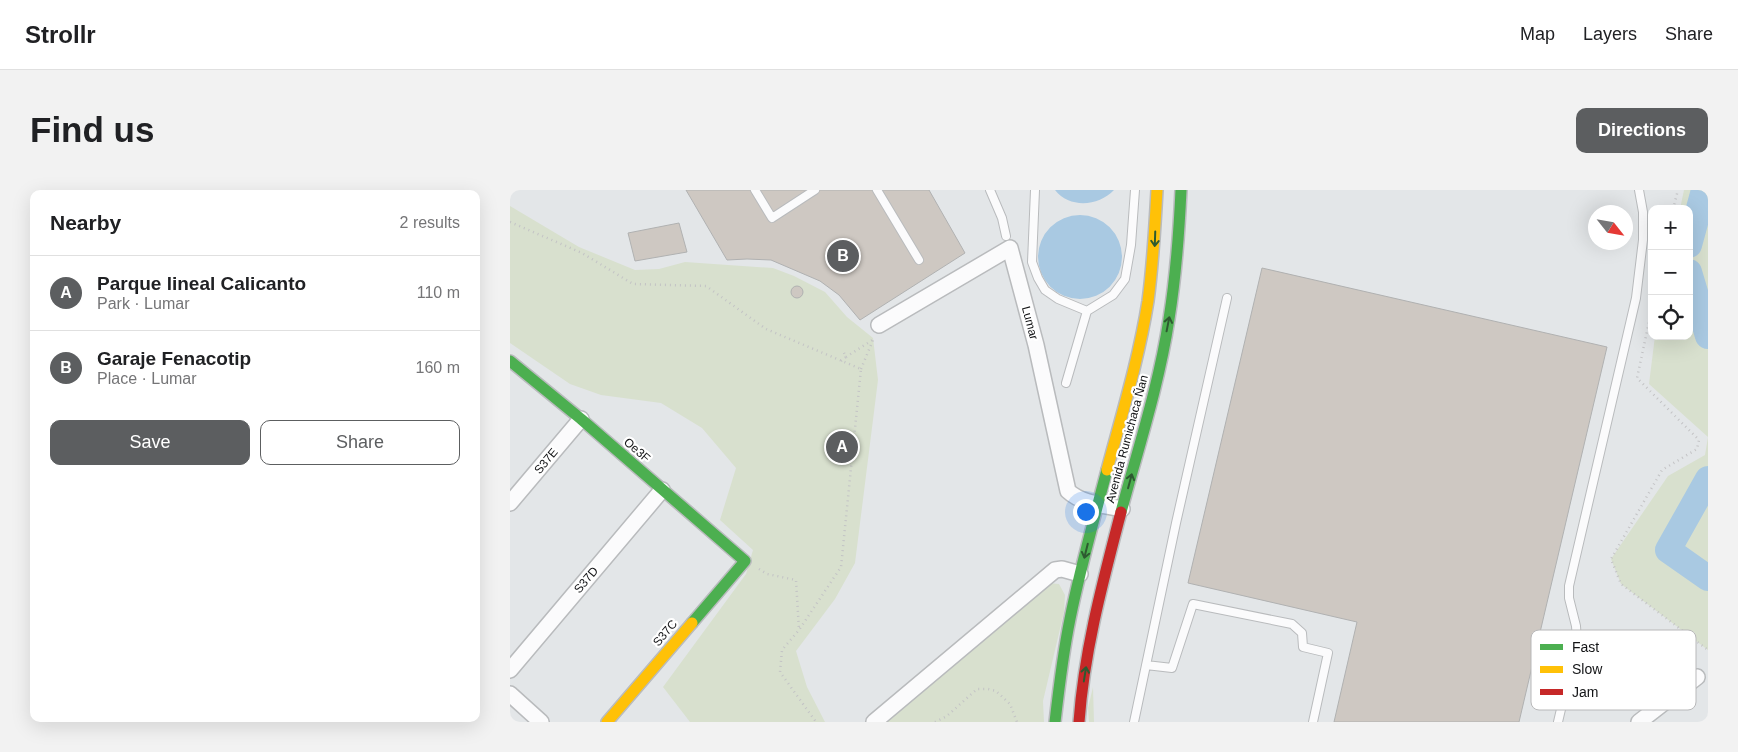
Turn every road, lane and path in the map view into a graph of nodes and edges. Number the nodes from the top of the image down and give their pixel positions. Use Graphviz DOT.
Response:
graph roads {
  1 [pos="755,190"];
  2 [pos="815,190"];
  3 [pos="876,190"];
  4 [pos="990,190"];
  5 [pos="1036,190"];
  6 [pos="1135,190"];
  7 [pos="1157,190"];
  8 [pos="1181,190"];
  9 [pos="1638,190"];
  10 [pos="1678,190"];
  11 [pos="1674,205"];
  12 [pos="510,222"];
  13 [pos="1008,242"];
  14 [pos="919,260"];
  15 [pos="1227,298"];
  16 [pos="1087,311"];
  17 [pos="879,325"];
  18 [pos="1648,327"];
  19 [pos="873,340"];
  20 [pos="843,351"];
  21 [pos="846,357"];
  22 [pos="841,360"];
  23 [pos="510,361"];
  24 [pos="861,369"];
  25 [pos="1066,383"];
  26 [pos="581,419"];
  27 [pos="662,490"];
  28 [pos="510,502"];
  29 [pos="1098,504"];
  30 [pos="1122,509"];
  31 [pos="744,561"];
  32 [pos="1080,574"];
  33 [pos="799,630"];
  34 [pos="1576,630"];
  35 [pos="1682,630"];
  36 [pos="1696,641"];
  37 [pos="1708,650"];
  38 [pos="1146,665"];
  39 [pos="510,670"];
  40 [pos="510,694"];
  41 [pos="1654,710"];
  42 [pos="541,722"];
  43 [pos="607,722"];
  44 [pos="816,722"];
  45 [pos="874,722"];
  46 [pos="935,722"];
  47 [pos="1017,722"];
  48 [pos="1055,722"];
  49 [pos="1079,722"];
  50 [pos="1134,722"];
  51 [pos="1313,722"];
  52 [pos="1639,722"];
  1 -- 2 [label="lane"];
  3 -- 14 [label="lane"];
  4 -- 13 [label="lane"];
  5 -- 16 [label="lane"];
  6 -- 16 [label="lane"];
  7 -- 29 [label="main road, Avenida Rumichaca Ñan, one-way"];
  30 -- 8 [label="main road, Avenida Rumichaca Ñan, one-way"];
  9 -- 34 [label="lane"];
  10 -- 11 [label="path"];
  12 -- 22 [label="path"];
  13 -- 17 [label="street"];
  13 -- 29 [label="street, Lumar"];
  15 -- 38 [label="lane"];
  16 -- 25 [label="lane"];
  17 -- 19 [label="path"];
  18 -- 35 [label="path"];
  19 -- 21 [label="path"];
  19 -- 24 [label="path"];
  20 -- 21 [label="path"];
  21 -- 22 [label="path"];
  22 -- 24 [label="path"];
  23 -- 26 [label="main road, Oe3F"];
  24 -- 33 [label="path"];
  26 -- 27 [label="main road, Oe3F"];
  26 -- 28 [label="street, S37E"];
  27 -- 31 [label="main road, Oe3F"];
  27 -- 39 [label="street, S37D"];
  29 -- 30 [label="street, Lumar"];
  29 -- 32 [label="main road, Avenida Rumichaca Ñan, one-way"];
  49 -- 30 [label="main road, Avenida Rumichaca Ñan, one-way"];
  31 -- 33 [label="path"];
  31 -- 43 [label="main road, S37C"];
  32 -- 45 [label="street"];
  32 -- 48 [label="main road, Avenida Rumichaca Ñan"];
  33 -- 44 [label="path"];
  36 -- 37 [label="path"];
  38 -- 50 [label="lane"];
  38 -- 51 [label="lane"];
  40 -- 42 [label="street"];
  41 -- 52 [label="street"];
  46 -- 47 [label="path"];
}
